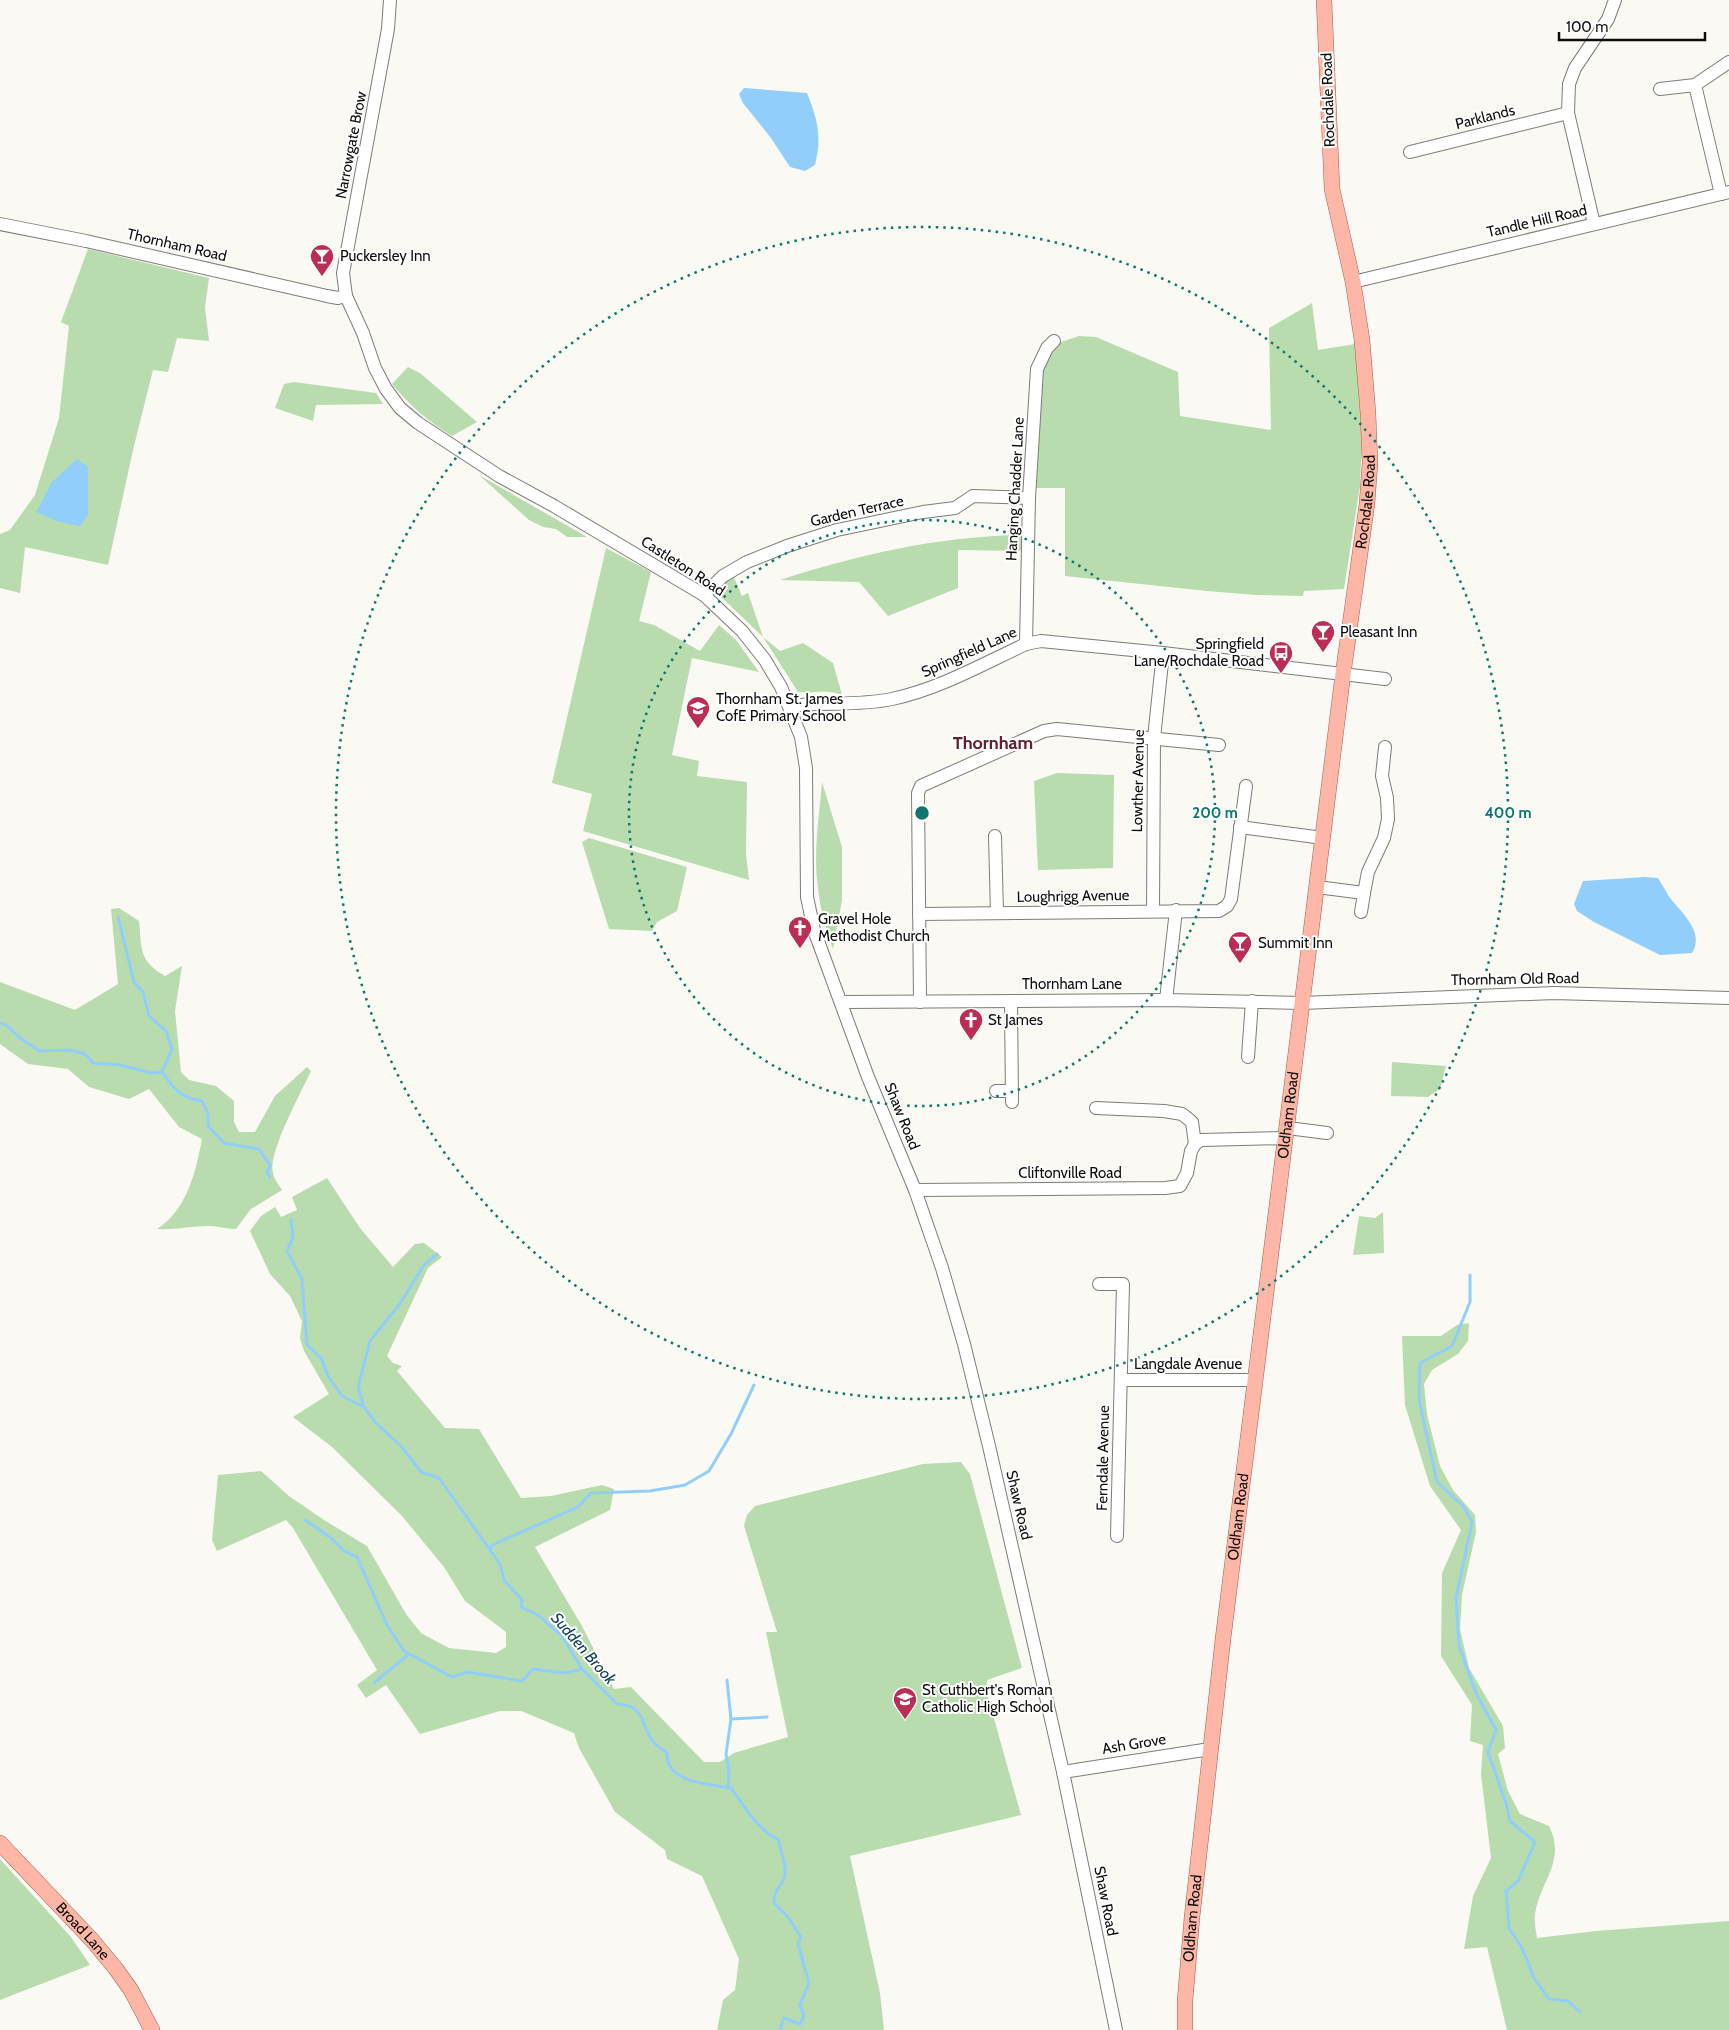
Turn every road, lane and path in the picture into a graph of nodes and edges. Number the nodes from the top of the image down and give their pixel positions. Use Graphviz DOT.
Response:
graph roads {
  1 [pos="390,0"];
  2 [pos="1324,0"];
  3 [pos="1615,0"];
  4 [pos="1729,62"];
  5 [pos="1695,85"];
  6 [pos="1660,89"];
  7 [pos="1568,113"];
  8 [pos="1410,152"];
  9 [pos="1725,193"];
  10 [pos="0,224"];
  11 [pos="1594,224"];
  12 [pos="1353,282"];
  13 [pos="346,296"];
  14 [pos="1054,341"];
  15 [pos="1029,498"];
  16 [pos="704,595"];
  17 [pos="1026,644"];
  18 [pos="1163,653"];
  19 [pos="1343,674"];
  20 [pos="1385,679"];
  21 [pos="789,706"];
  22 [pos="1154,738"];
  23 [pos="1219,745"];
  24 [pos="1385,747"];
  25 [pos="1246,786"];
  26 [pos="1240,827"];
  27 [pos="995,836"];
  28 [pos="1322,838"];
  29 [pos="1317,887"];
  30 [pos="1364,894"];
  31 [pos="1176,910"];
  32 [pos="1153,911"];
  33 [pos="1361,912"];
  34 [pos="997,913"];
  35 [pos="919,914"];
  36 [pos="1729,998"];
  37 [pos="1166,1000"];
  38 [pos="1011,1001"];
  39 [pos="1252,1001"];
  40 [pos="841,1002"];
  41 [pos="920,1002"];
  42 [pos="1302,1003"];
  43 [pos="1248,1057"];
  44 [pos="996,1091"];
  45 [pos="1096,1108"];
  46 [pos="1287,1133"];
  47 [pos="1327,1133"];
  48 [pos="1195,1144"];
  49 [pos="915,1190"];
  50 [pos="1099,1284"];
  51 [pos="1121,1380"];
  52 [pos="1254,1380"];
  53 [pos="1117,1536"];
  54 [pos="1210,1749"];
  55 [pos="1063,1772"];
  56 [pos="0,1843"];
  57 [pos="152,2030"];
  58 [pos="1116,2030"];
  59 [pos="1185,2030"];
  1 -- 13 [label="street, Narrowgate Brow"];
  2 -- 12 [label="main road, Rochdale Road"];
  3 -- 7 [label="street"];
  4 -- 5 [label="street"];
  5 -- 6 [label="street"];
  5 -- 9 [label="street"];
  7 -- 8 [label="street, Parklands"];
  7 -- 11 [label="street"];
  9 -- 11 [label="street, Tandle Hill Road"];
  10 -- 13 [label="street, Thornham Road"];
  11 -- 12 [label="street, Tandle Hill Road"];
  12 -- 19 [label="main road, Rochdale Road"];
  13 -- 16 [label="street, Castleton Road"];
  14 -- 15 [label="street, Hanging Chadder Lane"];
  15 -- 16 [label="street, Garden Terrace"];
  15 -- 17 [label="street, Hanging Chadder Lane"];
  16 -- 21 [label="street, Castleton Road"];
  17 -- 18 [label="street, Springfield Lane"];
  17 -- 21 [label="street, Springfield Lane"];
  18 -- 19 [label="street, Springfield Lane"];
  18 -- 22 [label="street, Lowther Avenue"];
  19 -- 20 [label="street, Springfield Lane"];
  19 -- 28 [label="main road, Rochdale Road"];
  21 -- 40 [label="street, Castleton Road"];
  22 -- 23 [label="street"];
  22 -- 32 [label="street, Lowther Avenue"];
  22 -- 35 [label="street"];
  24 -- 30 [label="street"];
  25 -- 26 [label="street"];
  26 -- 28 [label="street"];
  26 -- 31 [label="street, Loughrigg Avenue"];
  27 -- 34 [label="street"];
  28 -- 29 [label="main road, Rochdale Road"];
  29 -- 30 [label="street"];
  29 -- 42 [label="main road, Rochdale Road"];
  30 -- 33 [label="street"];
  31 -- 32 [label="street, Loughrigg Avenue"];
  31 -- 37 [label="street"];
  32 -- 34 [label="street, Loughrigg Avenue"];
  34 -- 35 [label="street, Loughrigg Avenue"];
  35 -- 41 [label="street"];
  36 -- 42 [label="street, Thornham Old Road"];
  37 -- 38 [label="street, Thornham Lane"];
  37 -- 39 [label="street, Thornham Lane"];
  38 -- 41 [label="street, Thornham Lane"];
  38 -- 44 [label="street"];
  39 -- 42 [label="street, Thornham Lane"];
  39 -- 43 [label="street"];
  40 -- 41 [label="street, Thornham Lane"];
  40 -- 49 [label="street, Shaw Road"];
  42 -- 46 [label="main road, Oldham Road"];
  45 -- 48 [label="street"];
  46 -- 47 [label="street"];
  46 -- 48 [label="street"];
  46 -- 52 [label="main road, Oldham Road"];
  48 -- 49 [label="street, Cliftonville Road"];
  49 -- 55 [label="street, Shaw Road"];
  50 -- 51 [label="street, Ferndale Avenue"];
  51 -- 52 [label="street, Langdale Avenue"];
  51 -- 53 [label="street, Ferndale Avenue"];
  52 -- 54 [label="main road, Oldham Road"];
  54 -- 55 [label="street, Ash Grove"];
  54 -- 59 [label="main road, Oldham Road"];
  55 -- 58 [label="street, Shaw Road"];
  56 -- 57 [label="main road, Broad Lane"];
}
